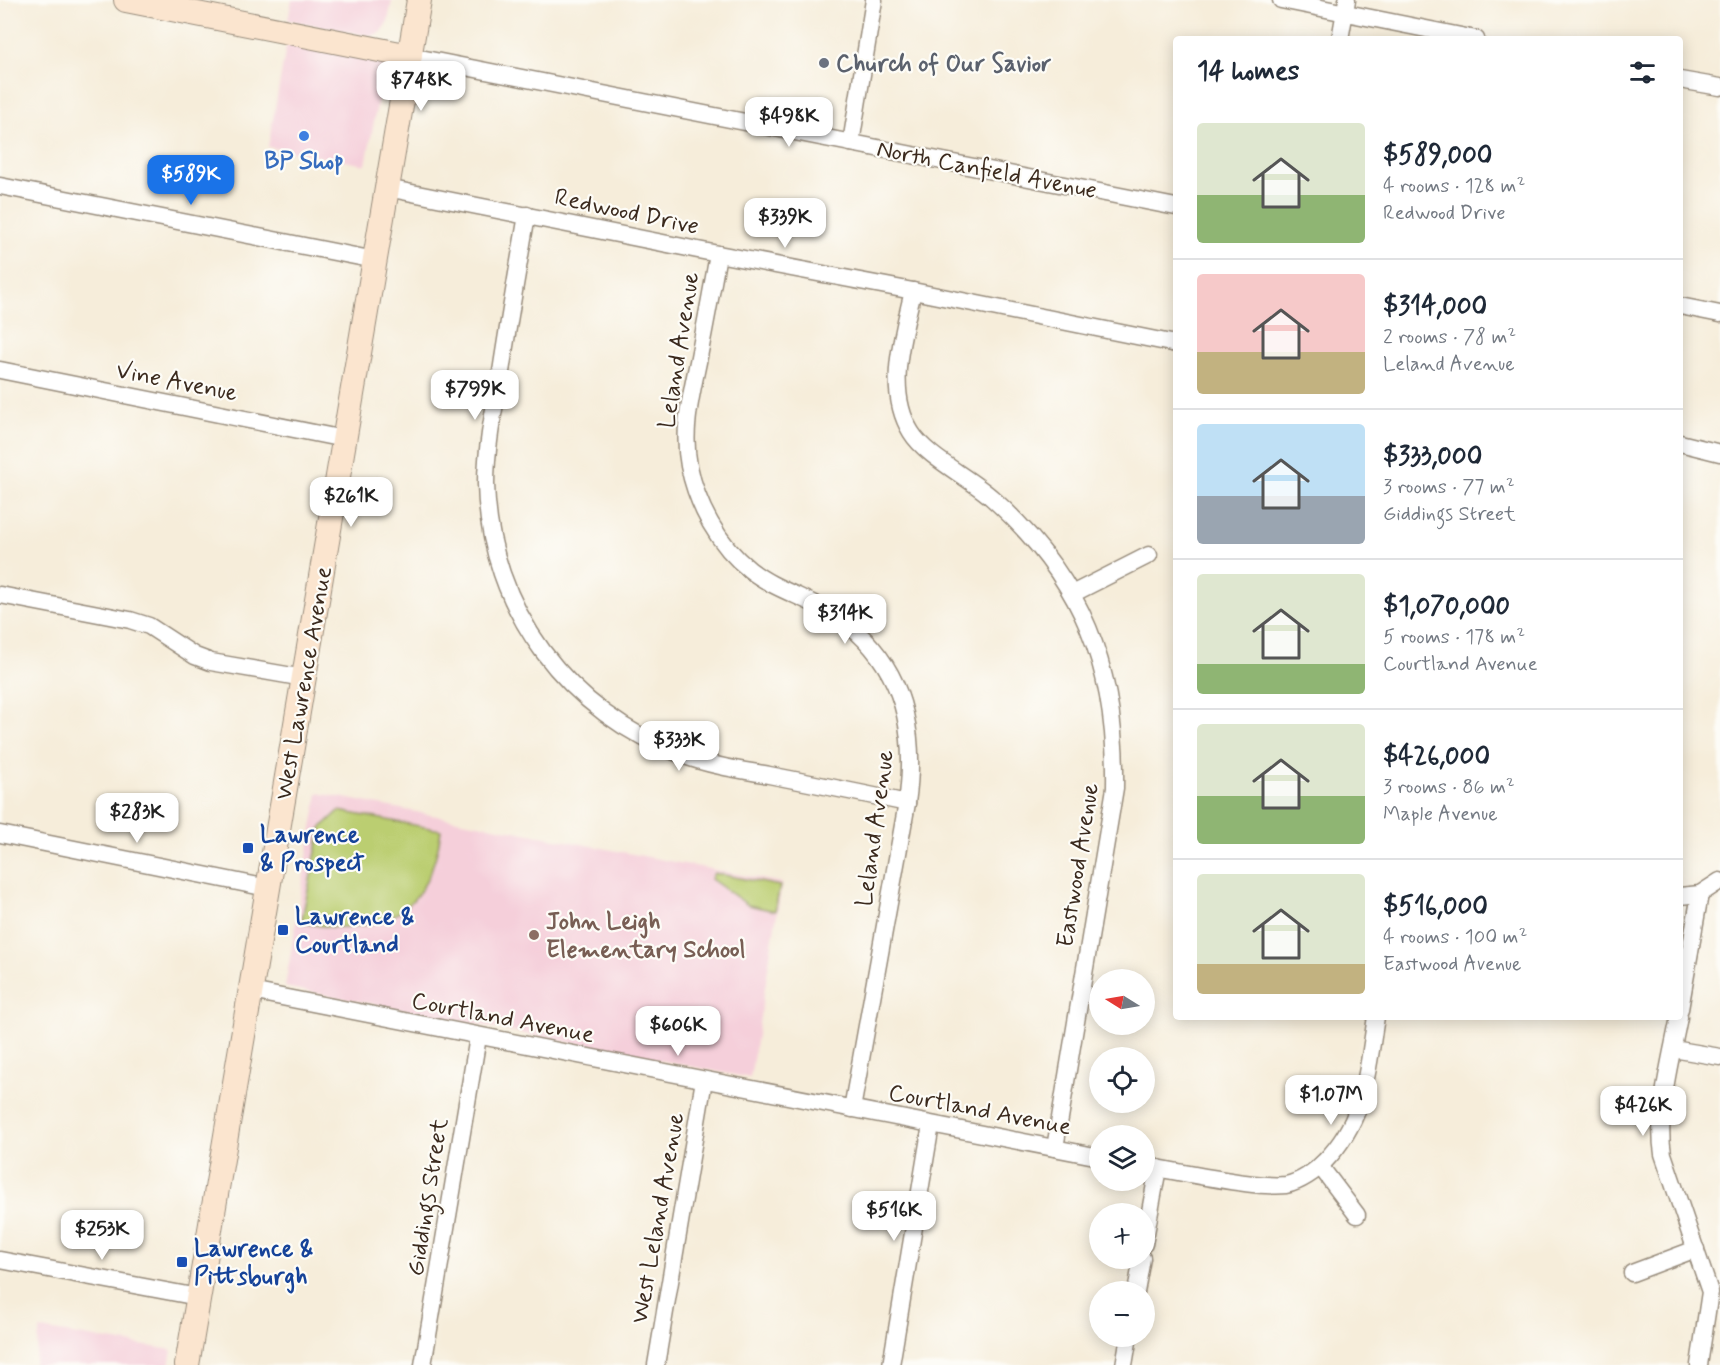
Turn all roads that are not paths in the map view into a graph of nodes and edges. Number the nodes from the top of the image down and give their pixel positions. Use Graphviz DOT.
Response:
graph roads {
  1 [pos="126,0"];
  2 [pos="419,0"];
  3 [pos="874,0"];
  4 [pos="1281,0"];
  5 [pos="1346,6"];
  6 [pos="212,8"];
  7 [pos="1341,36"];
  8 [pos="1464,36"];
  9 [pos="410,56"];
  10 [pos="1683,81"];
  11 [pos="1720,87"];
  12 [pos="851,143"];
  13 [pos="0,186"];
  14 [pos="387,188"];
  15 [pos="1173,206"];
  16 [pos="527,215"];
  17 [pos="718,254"];
  18 [pos="375,260"];
  19 [pos="913,291"];
  20 [pos="1683,307"];
  21 [pos="1720,314"];
  22 [pos="1173,343"];
  23 [pos="0,370"];
  24 [pos="344,439"];
  25 [pos="1683,444"];
  26 [pos="1720,453"];
  27 [pos="1149,555"];
  28 [pos="1072,594"];
  29 [pos="0,595"];
  30 [pos="304,678"];
  31 [pos="907,803"];
  32 [pos="0,834"];
  33 [pos="1720,881"];
  34 [pos="268,888"];
  35 [pos="1700,894"];
  36 [pos="1683,896"];
  37 [pos="251,991"];
  38 [pos="1683,993"];
  39 [pos="1376,1020"];
  40 [pos="1678,1020"];
  41 [pos="478,1037"];
  42 [pos="1673,1049"];
  43 [pos="1720,1057"];
  44 [pos="704,1080"];
  45 [pos="852,1109"];
  46 [pos="931,1125"];
  47 [pos="1056,1148"];
  48 [pos="1089,1155"];
  49 [pos="1320,1166"];
  50 [pos="1155,1168"];
  51 [pos="1357,1215"];
  52 [pos="1695,1249"];
  53 [pos="0,1260"];
  54 [pos="1632,1273"];
  55 [pos="198,1297"];
  56 [pos="1127,1347"];
  57 [pos="187,1365"];
  58 [pos="423,1365"];
  59 [pos="656,1365"];
  60 [pos="891,1365"];
  61 [pos="1124,1365"];
  62 [pos="1699,1365"];
  1 -- 6 [label="main road, North Canfield Avenue"];
  2 -- 9 [label="main road, West Lawrence Avenue"];
  3 -- 12 [label="street"];
  4 -- 5 [label="street"];
  5 -- 7 [label="street"];
  5 -- 8 [label="street"];
  6 -- 9 [label="main road, North Canfield Avenue"];
  9 -- 12 [label="street, North Canfield Avenue"];
  9 -- 14 [label="main road, West Lawrence Avenue"];
  10 -- 11 [label="street"];
  12 -- 15 [label="street, North Canfield Avenue"];
  13 -- 18 [label="street"];
  14 -- 16 [label="street, Redwood Drive"];
  14 -- 18 [label="main road, West Lawrence Avenue"];
  16 -- 17 [label="street, Redwood Drive"];
  16 -- 31 [label="street"];
  17 -- 19 [label="street, Redwood Drive"];
  17 -- 31 [label="street, Leland Avenue"];
  18 -- 24 [label="main road, West Lawrence Avenue"];
  19 -- 22 [label="street, Redwood Drive"];
  19 -- 28 [label="street, Eastwood Avenue"];
  20 -- 21 [label="street"];
  23 -- 24 [label="street, Vine Avenue"];
  24 -- 30 [label="main road, West Lawrence Avenue"];
  25 -- 26 [label="street"];
  27 -- 28 [label="street"];
  28 -- 47 [label="street, Eastwood Avenue"];
  29 -- 30 [label="street"];
  30 -- 34 [label="main road, West Lawrence Avenue"];
  31 -- 45 [label="street, Leland Avenue"];
  32 -- 34 [label="street"];
  33 -- 35 [label="street"];
  34 -- 37 [label="main road, West Lawrence Avenue"];
  35 -- 36 [label="street"];
  35 -- 38 [label="street"];
  37 -- 41 [label="street, Courtland Avenue"];
  37 -- 55 [label="main road, West Lawrence Avenue"];
  39 -- 49 [label="street"];
  40 -- 42 [label="street"];
  41 -- 44 [label="street, Courtland Avenue"];
  41 -- 58 [label="street, Giddings Street"];
  42 -- 43 [label="street"];
  42 -- 52 [label="street"];
  44 -- 45 [label="street, Courtland Avenue"];
  44 -- 59 [label="street, West Leland Avenue"];
  45 -- 46 [label="street, Courtland Avenue"];
  46 -- 47 [label="street, Courtland Avenue"];
  46 -- 60 [label="street"];
  47 -- 48 [label="street, Courtland Avenue"];
  49 -- 50 [label="street"];
  49 -- 51 [label="street"];
  52 -- 54 [label="street"];
  52 -- 62 [label="street"];
  53 -- 55 [label="street"];
  55 -- 57 [label="main road, West Lawrence Avenue"];
  56 -- 61 [label="street"];
}
